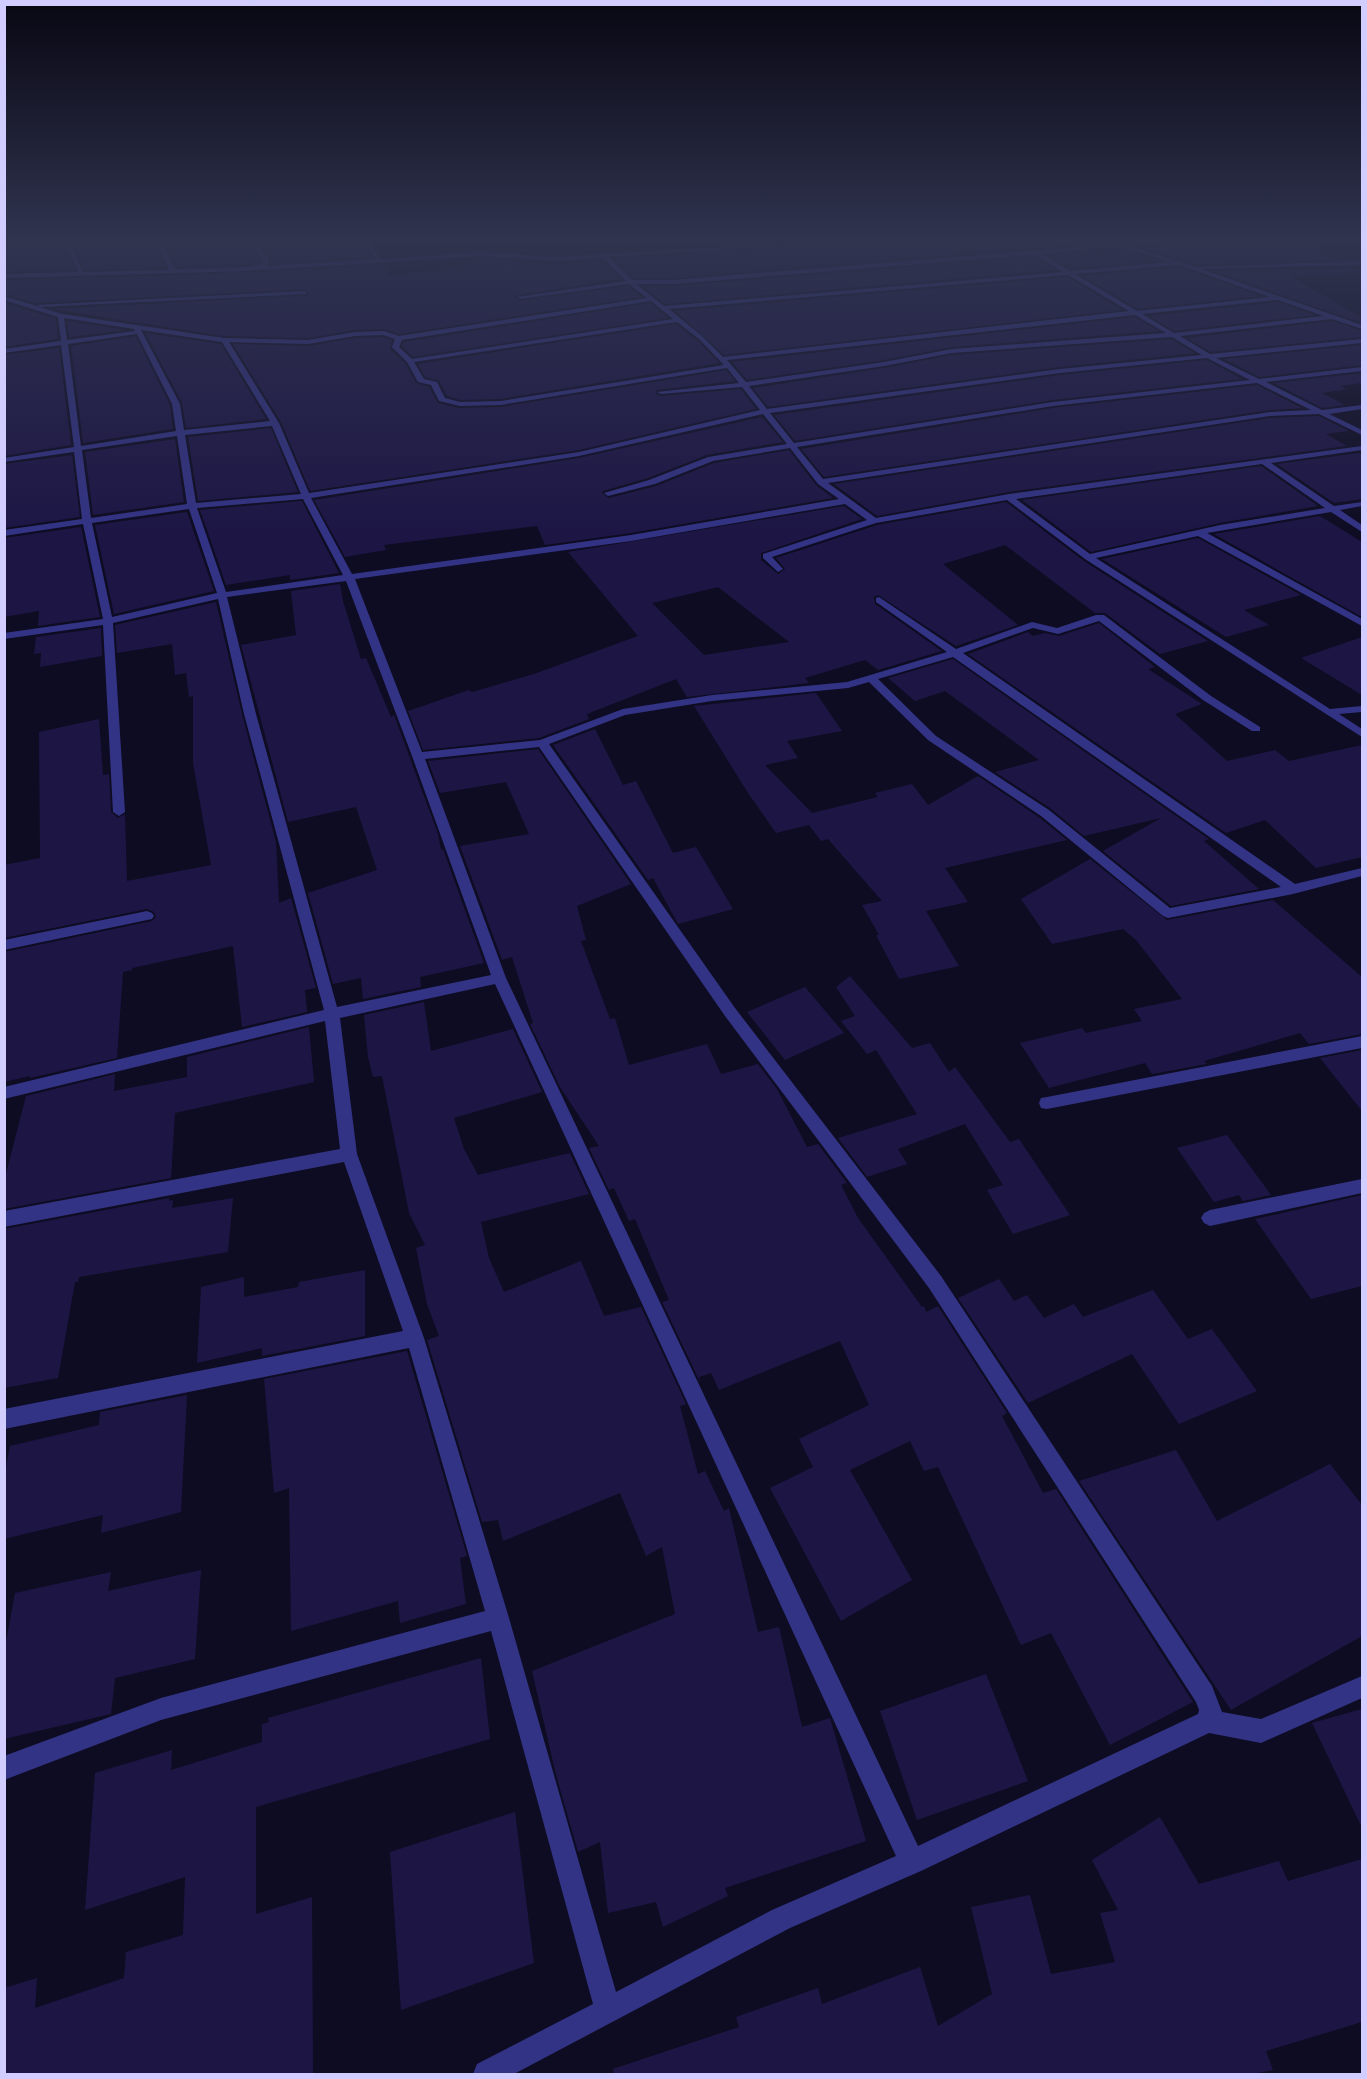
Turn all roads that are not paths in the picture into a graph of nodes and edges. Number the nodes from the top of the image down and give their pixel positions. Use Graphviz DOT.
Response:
graph roads {
  1 [pos="64,338"];
  2 [pos="87,338"];
  3 [pos="143,338"];
  4 [pos="216,338"];
  5 [pos="331,338"];
  6 [pos="399,338"];
  7 [pos="558,338"];
  8 [pos="701,338"];
  9 [pos="897,338"];
  10 [pos="1120,338"];
  11 [pos="1179,338"];
  12 [pos="224,339"];
  13 [pos="1362,341"];
  14 [pos="64,342"];
  15 [pos="4,351"];
  16 [pos="1210,357"];
  17 [pos="720,359"];
  18 [pos="410,360"];
  19 [pos="729,366"];
  20 [pos="1362,369"];
  21 [pos="1257,381"];
  22 [pos="743,385"];
  23 [pos="661,392"];
  24 [pos="1362,407"];
  25 [pos="765,411"];
  26 [pos="1323,412"];
  27 [pos="274,423"];
  28 [pos="1362,433"];
  29 [pos="180,434"];
  30 [pos="793,445"];
  31 [pos="76,448"];
  32 [pos="1362,448"];
  33 [pos="4,460"];
  34 [pos="1263,461"];
  35 [pos="821,482"];
  36 [pos="608,493"];
  37 [pos="306,496"];
  38 [pos="1009,498"];
  39 [pos="844,501"];
  40 [pos="1362,504"];
  41 [pos="192,506"];
  42 [pos="1334,508"];
  43 [pos="874,521"];
  44 [pos="87,522"];
  45 [pos="1362,529"];
  46 [pos="4,533"];
  47 [pos="1200,533"];
  48 [pos="1088,557"];
  49 [pos="778,568"];
  50 [pos="348,577"];
  51 [pos="222,595"];
  52 [pos="879,600"];
  53 [pos="108,621"];
  54 [pos="1362,623"];
  55 [pos="4,636"];
  56 [pos="954,653"];
  57 [pos="872,679"];
  58 [pos="1362,709"];
  59 [pos="1329,712"];
  60 [pos="1256,729"];
  61 [pos="1362,734"];
  62 [pos="543,743"];
  63 [pos="418,756"];
  64 [pos="119,812"];
  65 [pos="1362,872"];
  66 [pos="1293,889"];
  67 [pos="147,916"];
  68 [pos="4,945"];
  69 [pos="499,978"];
  70 [pos="332,1014"];
  71 [pos="1362,1041"];
  72 [pos="4,1093"];
  73 [pos="1047,1103"];
  74 [pos="349,1154"];
  75 [pos="1362,1186"];
  76 [pos="1210,1218"];
  77 [pos="4,1219"];
  78 [pos="415,1338"];
  79 [pos="4,1419"];
  80 [pos="498,1618"];
  81 [pos="1362,1687"];
  82 [pos="1208,1720"];
  83 [pos="4,1768"];
  84 [pos="912,1862"];
  85 [pos="608,2011"];
  86 [pos="487,2074"];
  1 -- 14 [label="street"];
  2 -- 14 [label="street"];
  3 -- 29 [label="street"];
  4 -- 12 [label="street"];
  5 -- 12 [label="street"];
  6 -- 18 [label="street"];
  7 -- 18 [label="street"];
  8 -- 17 [label="street"];
  9 -- 17 [label="street"];
  10 -- 22 [label="street"];
  11 -- 16 [label="street"];
  12 -- 27 [label="street"];
  13 -- 16 [label="street"];
  14 -- 15 [label="street"];
  14 -- 31 [label="street"];
  16 -- 21 [label="street"];
  16 -- 25 [label="street"];
  17 -- 19 [label="street"];
  18 -- 19 [label="street"];
  19 -- 22 [label="street"];
  20 -- 21 [label="street"];
  21 -- 26 [label="street"];
  21 -- 30 [label="street"];
  22 -- 23 [label="street"];
  22 -- 25 [label="street"];
  24 -- 26 [label="street"];
  25 -- 30 [label="street"];
  25 -- 37 [label="street"];
  26 -- 28 [label="street"];
  26 -- 35 [label="street"];
  27 -- 29 [label="street"];
  27 -- 37 [label="street"];
  29 -- 31 [label="street"];
  29 -- 41 [label="street"];
  30 -- 35 [label="street"];
  30 -- 36 [label="street"];
  31 -- 33 [label="street"];
  31 -- 44 [label="street"];
  32 -- 34 [label="street"];
  34 -- 38 [label="street"];
  34 -- 42 [label="street"];
  35 -- 39 [label="street"];
  37 -- 41 [label="street"];
  37 -- 50 [label="street"];
  38 -- 43 [label="street"];
  38 -- 48 [label="street"];
  39 -- 43 [label="street"];
  39 -- 50 [label="street"];
  40 -- 42 [label="street"];
  41 -- 44 [label="street"];
  41 -- 51 [label="street"];
  42 -- 45 [label="street"];
  42 -- 47 [label="street"];
  43 -- 49 [label="street"];
  44 -- 46 [label="street"];
  44 -- 53 [label="street"];
  47 -- 48 [label="street"];
  47 -- 54 [label="street"];
  48 -- 59 [label="street"];
  50 -- 51 [label="street"];
  50 -- 63 [label="street"];
  51 -- 53 [label="street"];
  51 -- 70 [label="street"];
  52 -- 56 [label="street"];
  53 -- 55 [label="street"];
  53 -- 64 [label="street"];
  56 -- 57 [label="street"];
  56 -- 60 [label="street"];
  56 -- 66 [label="street"];
  57 -- 62 [label="street"];
  57 -- 66 [label="street"];
  58 -- 59 [label="street"];
  59 -- 61 [label="street"];
  62 -- 63 [label="street"];
  62 -- 82 [label="street"];
  63 -- 69 [label="street"];
  65 -- 66 [label="street"];
  67 -- 68 [label="street"];
  69 -- 70 [label="street"];
  69 -- 84 [label="street"];
  70 -- 72 [label="street"];
  70 -- 74 [label="street"];
  71 -- 73 [label="street"];
  74 -- 77 [label="street"];
  74 -- 78 [label="street"];
  75 -- 76 [label="street"];
  78 -- 79 [label="street"];
  78 -- 80 [label="street"];
  80 -- 83 [label="street"];
  80 -- 85 [label="street"];
  81 -- 82 [label="street"];
  82 -- 84 [label="street"];
  84 -- 85 [label="street"];
  85 -- 86 [label="street"];
}
